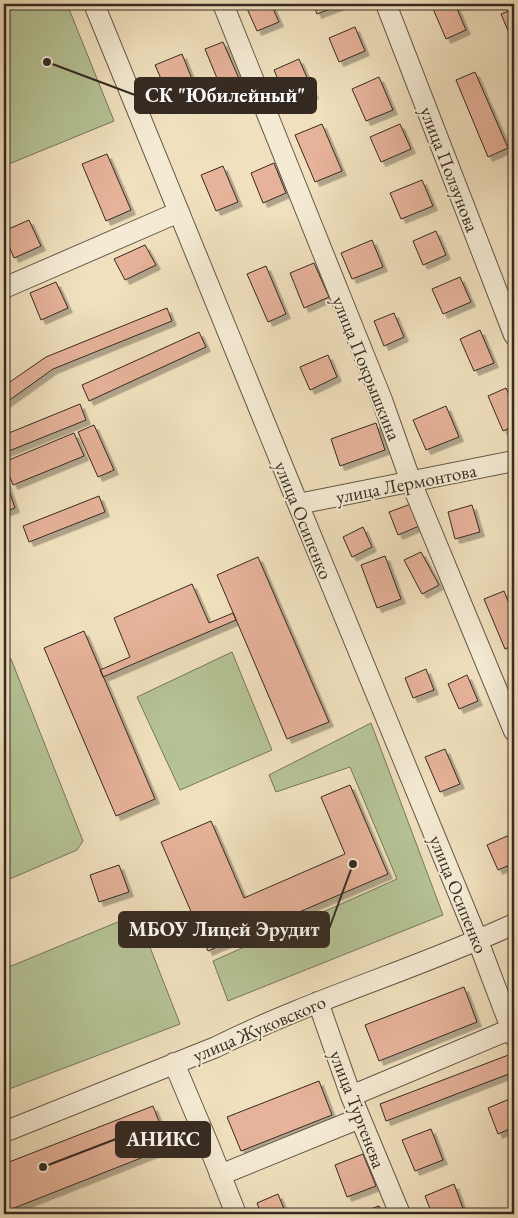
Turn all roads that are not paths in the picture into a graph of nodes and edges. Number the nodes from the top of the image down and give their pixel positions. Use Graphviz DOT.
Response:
graph roads {
  1 [pos="94,4"];
  2 [pos="223,4"];
  3 [pos="386,4"];
  4 [pos="179,212"];
  5 [pos="4,288"];
  6 [pos="514,335"];
  7 [pos="514,461"];
  8 [pos="411,482"];
  9 [pos="298,504"];
  10 [pos="514,731"];
  11 [pos="514,924"];
  12 [pos="478,941"];
  13 [pos="318,1002"];
  14 [pos="513,1032"];
  15 [pos="174,1064"];
  16 [pos="351,1096"];
  17 [pos="360,1118"];
  18 [pos="4,1132"];
  19 [pos="220,1175"];
  20 [pos="236,1214"];
  21 [pos="400,1214"];
  1 -- 4 [label="street, улица Осипенко"];
  2 -- 8 [label="street, улица Покрышкина"];
  3 -- 6 [label="street, улица Ползунова"];
  4 -- 5 [label="street"];
  4 -- 9 [label="street, улица Осипенко"];
  7 -- 8 [label="street, улица Лермонтова"];
  8 -- 9 [label="street, улица Лермонтова"];
  8 -- 10 [label="street, улица Покрышкина"];
  9 -- 12 [label="street, улица Осипенко"];
  11 -- 12 [label="street, улица Жуковского"];
  12 -- 13 [label="street, улица Жуковского"];
  12 -- 14 [label="street, улица Осипенко"];
  13 -- 15 [label="street, улица Жуковского"];
  13 -- 16 [label="street, улица Тургенева"];
  14 -- 16 [label="street"];
  15 -- 18 [label="street, улица Жуковского"];
  15 -- 19 [label="street"];
  16 -- 17 [label="street, улица Тургенева"];
  17 -- 19 [label="street"];
  17 -- 21 [label="street, улица Тургенева"];
  19 -- 20 [label="street"];
}
